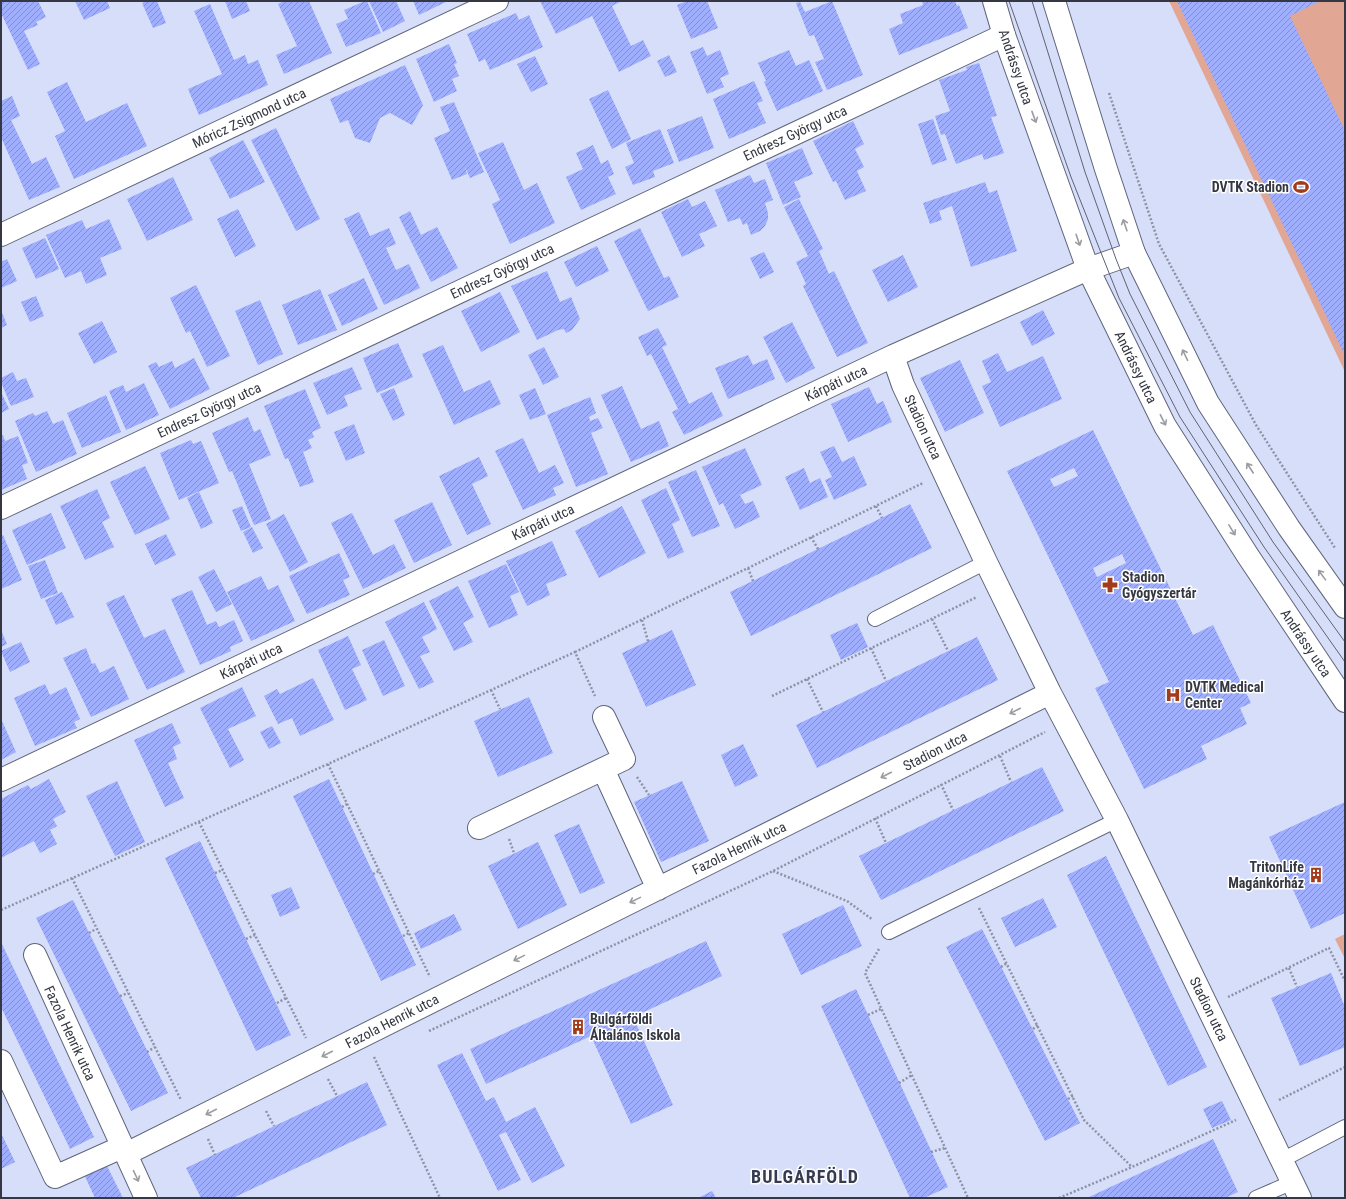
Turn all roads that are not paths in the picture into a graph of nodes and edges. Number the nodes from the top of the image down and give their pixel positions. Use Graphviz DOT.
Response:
graph roads {
  1 [pos="497,1"];
  2 [pos="994,1"];
  3 [pos="1054,1"];
  4 [pos="1004,34"];
  5 [pos="1,235"];
  6 [pos="1134,253"];
  7 [pos="1088,269"];
  8 [pos="893,356"];
  9 [pos="1,508"];
  10 [pos="986,562"];
  11 [pos="1345,607"];
  12 [pos="875,619"];
  13 [pos="1050,693"];
  14 [pos="1345,701"];
  15 [pos="604,717"];
  16 [pos="603,770"];
  17 [pos="1,780"];
  18 [pos="820,808"];
  19 [pos="1117,820"];
  20 [pos="478,828"];
  21 [pos="658,889"];
  22 [pos="889,932"];
  23 [pos="35,955"];
  24 [pos="1,1061"];
  25 [pos="1345,1127"];
  26 [pos="124,1150"];
  27 [pos="1282,1160"];
  28 [pos="1296,1190"];
  29 [pos="146,1198"];
  30 [pos="1256,1198"];
  1 -- 5 [label="street, Móricz Zsigmond utca"];
  2 -- 4 [label="street, Andrássy utca"];
  6 -- 3 [label="street, one-way"];
  4 -- 7 [label="street, Andrássy utca, one-way"];
  4 -- 9 [label="street, Endresz György utca"];
  6 -- 7 [label="street, Kárpáti utca"];
  11 -- 6 [label="street, one-way"];
  7 -- 8 [label="street, Kárpáti utca"];
  7 -- 14 [label="street, Andrássy utca, one-way"];
  8 -- 10 [label="street, Stadion utca"];
  8 -- 17 [label="street, Kárpáti utca"];
  10 -- 12 [label="lane"];
  10 -- 13 [label="street, Stadion utca"];
  13 -- 18 [label="street, Stadion utca, one-way"];
  13 -- 19 [label="street, Stadion utca"];
  15 -- 16 [label="street"];
  16 -- 20 [label="street"];
  16 -- 21 [label="street"];
  18 -- 21 [label="street, Fazola Henrik utca"];
  19 -- 22 [label="lane"];
  19 -- 27 [label="street, Stadion utca"];
  21 -- 26 [label="street, Fazola Henrik utca, one-way"];
  23 -- 26 [label="street, Fazola Henrik utca"];
  24 -- 26 [label="street"];
  25 -- 27 [label="lane"];
  26 -- 29 [label="street, Fazola Henrik utca, one-way"];
  27 -- 28 [label="street, Stadion utca"];
  28 -- 30 [label="lane"];
}
